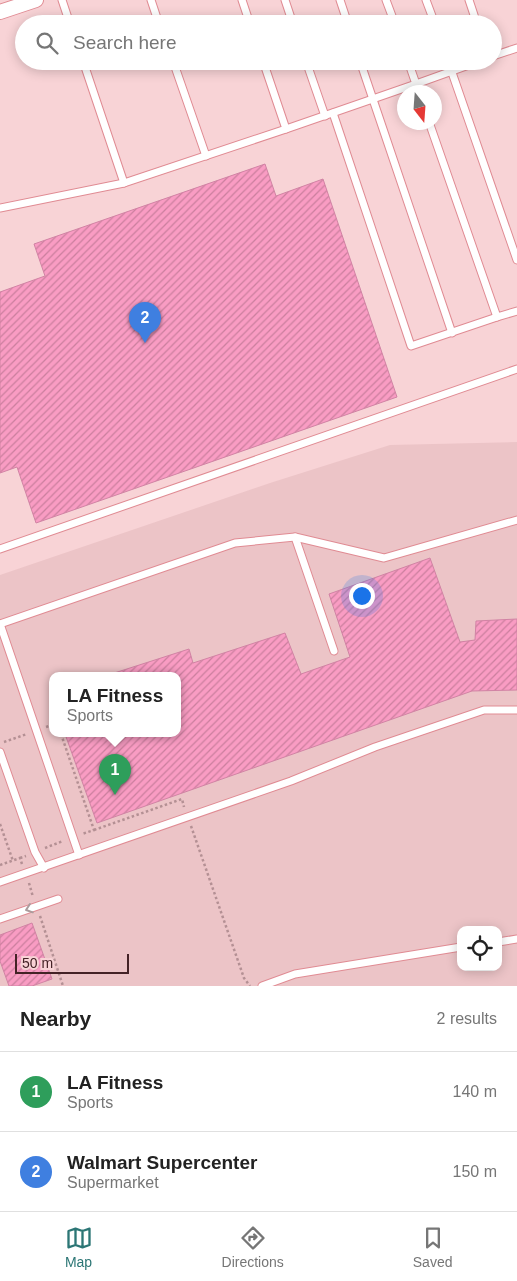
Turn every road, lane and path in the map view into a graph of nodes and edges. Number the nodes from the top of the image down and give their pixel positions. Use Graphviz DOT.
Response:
graph roads {
  1 [pos="36,0"];
  2 [pos="62,0"];
  3 [pos="151,0"];
  4 [pos="242,0"];
  5 [pos="285,0"];
  6 [pos="340,0"];
  7 [pos="386,0"];
  8 [pos="426,0"];
  9 [pos="469,0"];
  10 [pos="0,12"];
  11 [pos="67,15"];
  12 [pos="156,15"];
  13 [pos="247,15"];
  14 [pos="290,15"];
  15 [pos="345,15"];
  16 [pos="392,15"];
  17 [pos="432,15"];
  18 [pos="474,15"];
  19 [pos="517,48"];
  20 [pos="502,53"];
  21 [pos="86,70"];
  22 [pos="175,70"];
  23 [pos="266,70"];
  24 [pos="309,70"];
  25 [pos="363,70"];
  26 [pos="411,70"];
  27 [pos="457,70"];
  28 [pos="452,72"];
  29 [pos="416,84"];
  30 [pos="373,99"];
  31 [pos="333,113"];
  32 [pos="325,116"];
  33 [pos="286,129"];
  34 [pos="432,130"];
  35 [pos="206,156"];
  36 [pos="124,183"];
  37 [pos="0,208"];
  38 [pos="517,260"];
  39 [pos="517,311"];
  40 [pos="497,318"];
  41 [pos="452,333"];
  42 [pos="517,369"];
  43 [pos="517,520"];
  44 [pos="295,537"];
  45 [pos="0,549"];
  46 [pos="0,624"];
  47 [pos="334,651"];
  48 [pos="517,710"];
  49 [pos="0,752"];
  50 [pos="187,816"];
  51 [pos="0,824"];
  52 [pos="94,830"];
  53 [pos="79,854"];
  54 [pos="13,861"];
  55 [pos="44,868"];
  56 [pos="0,882"];
  57 [pos="58,899"];
  58 [pos="0,919"];
  59 [pos="517,940"];
  60 [pos="502,942"];
  61 [pos="457,949"];
  62 [pos="250,986"];
  63 [pos="262,986"];
  1 -- 10 [label="street"];
  2 -- 11 [label="lane"];
  3 -- 12 [label="lane"];
  4 -- 13 [label="lane"];
  5 -- 14 [label="lane"];
  6 -- 15 [label="lane"];
  7 -- 16 [label="lane"];
  8 -- 17 [label="lane"];
  9 -- 18 [label="lane"];
  19 -- 20 [label="lane"];
  21 -- 36 [label="lane"];
  22 -- 35 [label="lane"];
  23 -- 33 [label="lane"];
  24 -- 32 [label="lane"];
  25 -- 30 [label="lane"];
  26 -- 29 [label="lane"];
  27 -- 28 [label="lane"];
  28 -- 29 [label="lane"];
  28 -- 38 [label="lane"];
  29 -- 30 [label="lane"];
  30 -- 31 [label="lane"];
  30 -- 41 [label="lane"];
  31 -- 32 [label="lane"];
  31 -- 41 [label="lane"];
  32 -- 33 [label="lane"];
  33 -- 35 [label="lane"];
  34 -- 40 [label="lane"];
  35 -- 36 [label="lane"];
  36 -- 37 [label="lane"];
  39 -- 40 [label="lane"];
  40 -- 41 [label="lane"];
  42 -- 45 [label="lane"];
  43 -- 44 [label="lane"];
  44 -- 46 [label="lane"];
  44 -- 47 [label="lane"];
  46 -- 53 [label="lane"];
  48 -- 50 [label="lane"];
  49 -- 55 [label="lane"];
  50 -- 52 [label="path"];
  50 -- 53 [label="lane"];
  50 -- 62 [label="path"];
  51 -- 54 [label="path"];
  53 -- 55 [label="lane"];
  55 -- 56 [label="lane"];
  57 -- 58 [label="lane, one-way"];
  59 -- 60 [label="lane"];
  61 -- 63 [label="lane"];
}
